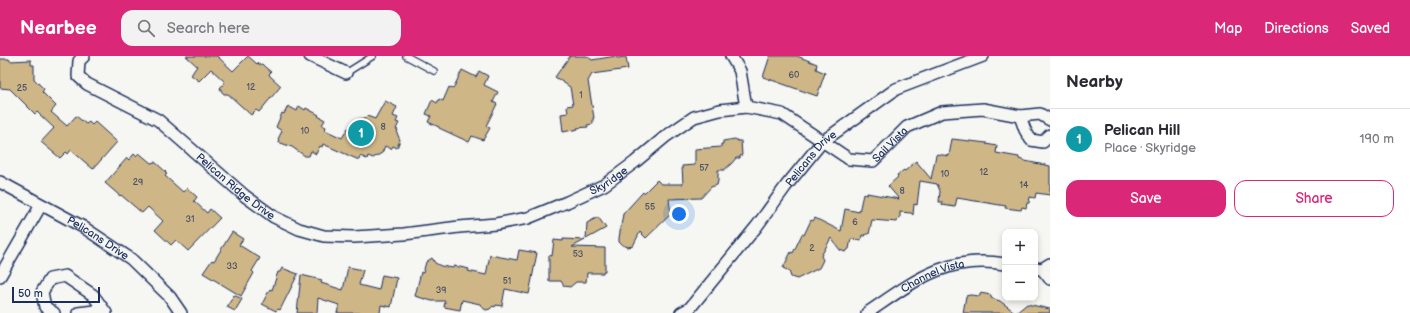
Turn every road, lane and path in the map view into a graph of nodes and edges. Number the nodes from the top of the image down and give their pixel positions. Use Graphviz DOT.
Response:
graph roads {
  1 [pos="84,56"];
  2 [pos="310,56"];
  3 [pos="373,56"];
  4 [pos="406,56"];
  5 [pos="731,56"];
  6 [pos="983,56"];
  7 [pos="434,71"];
  8 [pos="346,74"];
  9 [pos="746,107"];
  10 [pos="1020,116"];
  11 [pos="1050,120"];
  12 [pos="1050,135"];
  13 [pos="822,142"];
  14 [pos="0,182"];
  15 [pos="41,205"];
  16 [pos="404,234"];
  17 [pos="1002,264"];
  18 [pos="1042,267"];
  19 [pos="0,276"];
  20 [pos="1050,279"];
  21 [pos="689,311"];
  22 [pos="105,312"];
  23 [pos="54,313"];
  24 [pos="78,313"];
  25 [pos="181,313"];
  26 [pos="867,313"];
  1 -- 16 [label="street, Pelican Ridge Drive"];
  2 -- 8 [label="street"];
  3 -- 8 [label="lane"];
  4 -- 7 [label="lane"];
  5 -- 9 [label="street"];
  6 -- 13 [label="street, Pelicans Drive"];
  9 -- 13 [label="street, Sail Vista"];
  9 -- 16 [label="street, Skyridge"];
  10 -- 11 [label="street, Sail Vista"];
  10 -- 12 [label="street"];
  10 -- 13 [label="street, Sail Vista"];
  13 -- 21 [label="street, Pelicans Drive"];
  14 -- 15 [label="street, Pelicans Drive"];
  15 -- 19 [label="street"];
  15 -- 25 [label="street, Pelicans Drive"];
  17 -- 26 [label="street, Channel Vista"];
  18 -- 20 [label="street"];
  22 -- 23 [label="street"];
  22 -- 24 [label="street"];
}
